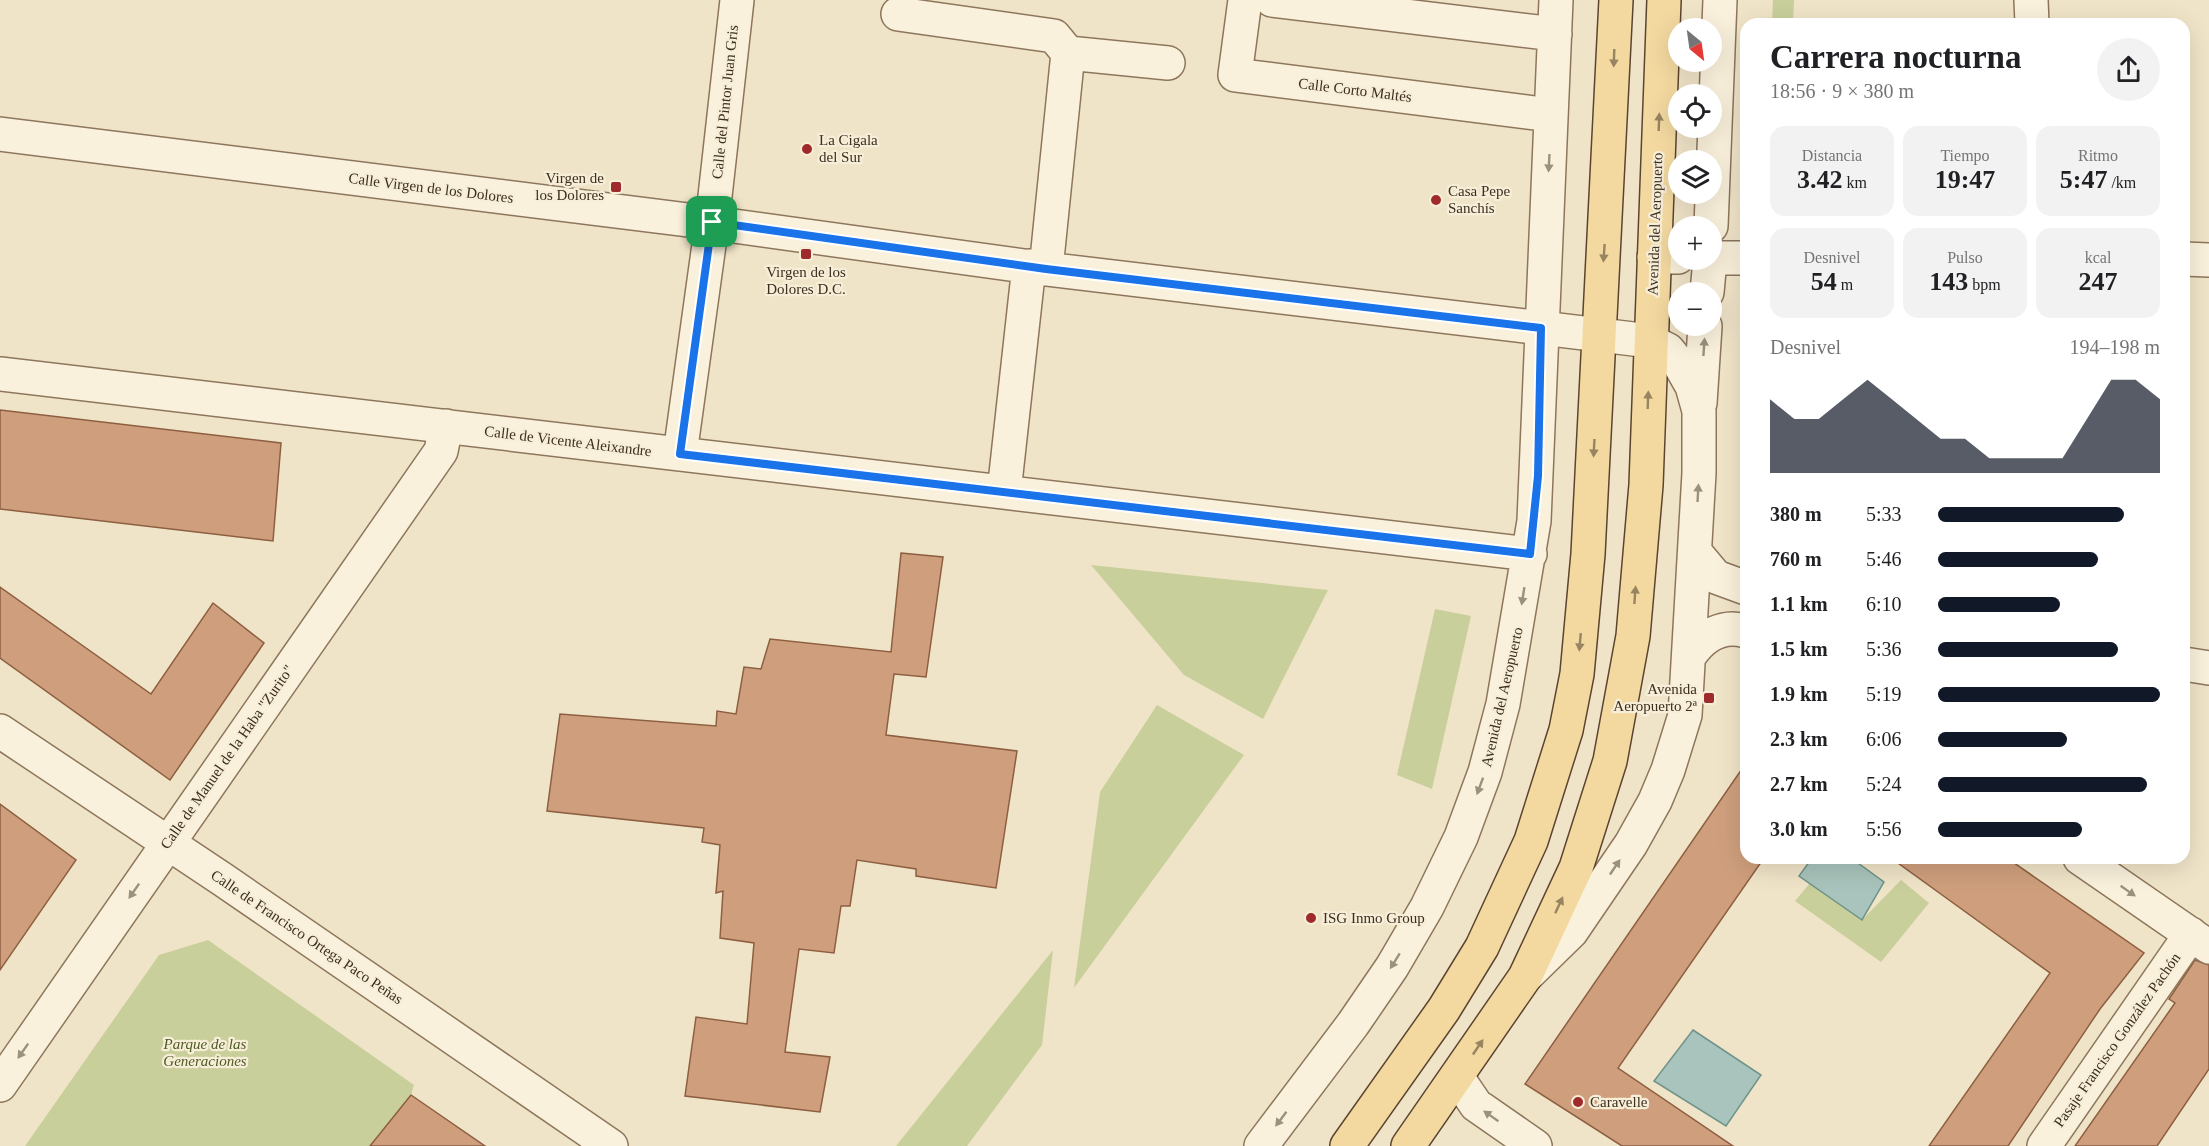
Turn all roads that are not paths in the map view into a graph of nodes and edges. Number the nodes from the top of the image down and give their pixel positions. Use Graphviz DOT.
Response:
graph roads {
  1 [pos="737,0"];
  2 [pos="1245,0"];
  3 [pos="1272,0"];
  4 [pos="1556,0"];
  5 [pos="1616,0"];
  6 [pos="1664,0"];
  7 [pos="1720,0"];
  8 [pos="2031,0"];
  9 [pos="898,14"];
  10 [pos="2031,18"];
  11 [pos="1555,34"];
  12 [pos="1068,53"];
  13 [pos="1168,63"];
  14 [pos="1551,115"];
  15 [pos="0,134"];
  16 [pos="1711,216"];
  17 [pos="712,222"];
  18 [pos="1666,257"];
  19 [pos="1740,258"];
  20 [pos="1722,259"];
  21 [pos="2190,260"];
  22 [pos="2209,260"];
  23 [pos="1038,268"];
  24 [pos="1541,328"];
  25 [pos="1600,335"];
  26 [pos="1704,336"];
  27 [pos="1650,341"];
  28 [pos="0,374"];
  29 [pos="1699,411"];
  30 [pos="446,426"];
  31 [pos="680,454"];
  32 [pos="1004,492"];
  33 [pos="1695,552"];
  34 [pos="1530,554"];
  35 [pos="1740,589"];
  36 [pos="1740,630"];
  37 [pos="1690,655"];
  38 [pos="2190,665"];
  39 [pos="2209,668"];
  40 [pos="0,731"];
  41 [pos="168,842"];
  42 [pos="2089,864"];
  43 [pos="2200,941"];
  44 [pos="1525,976"];
  45 [pos="1457,1077"];
  46 [pos="0,1085"];
  47 [pos="611,1146"];
  48 [pos="1261,1146"];
  49 [pos="1347,1146"];
  50 [pos="1408,1146"];
  51 [pos="1535,1146"];
  52 [pos="2044,1146"];
  1 -- 17 [label="street, Calle del Pintor Juan Gris"];
  2 -- 14 [label="street, Calle Corto Maltés"];
  3 -- 11 [label="street"];
  4 -- 11 [label="street, Avenida del Aeropuerto"];
  5 -- 25 [label="main road, one-way"];
  18 -- 6 [label="main road, Avenida del Aeropuerto, one-way"];
  7 -- 16 [label="street"];
  8 -- 10 [label="street"];
  9 -- 12 [label="street"];
  11 -- 14 [label="street, Avenida del Aeropuerto"];
  12 -- 13 [label="street"];
  12 -- 23 [label="street"];
  14 -- 24 [label="street, Avenida del Aeropuerto, one-way"];
  15 -- 17 [label="street, Calle Virgen de los Dolores"];
  17 -- 23 [label="street, Calle Virgen de los Dolores"];
  17 -- 31 [label="street, Calle del Pintor Juan Gris"];
  18 -- 27 [label="main road, Avenida del Aeropuerto"];
  19 -- 20 [label="street"];
  21 -- 22 [label="street"];
  23 -- 24 [label="street, Calle Virgen de los Dolores"];
  23 -- 32 [label="street"];
  24 -- 25 [label="street, Avenida del Aeropuerto"];
  24 -- 34 [label="street, Avenida del Aeropuerto"];
  25 -- 27 [label="street, Avenida del Aeropuerto"];
  25 -- 49 [label="main road, one-way"];
  29 -- 26 [label="street, Avenida del Aeropuerto, one-way"];
  27 -- 29 [label="street, Avenida del Aeropuerto"];
  44 -- 27 [label="main road, Avenida del Aeropuerto, one-way"];
  28 -- 30 [label="street, Calle de Vicente Aleixandre"];
  33 -- 29 [label="street, Avenida del Aeropuerto, one-way"];
  30 -- 31 [label="street, Calle de Vicente Aleixandre"];
  30 -- 41 [label="street, Calle de Manuel de la Haba \"Zurito\""];
  31 -- 32 [label="street, Calle de Vicente Aleixandre"];
  32 -- 34 [label="street, Calle de Vicente Aleixandre"];
  33 -- 35 [label="street"];
  33 -- 37 [label="street, Avenida del Aeropuerto"];
  34 -- 48 [label="street, Avenida del Aeropuerto, one-way"];
  36 -- 37 [label="street"];
  44 -- 37 [label="street, Avenida del Aeropuerto, one-way"];
  38 -- 39 [label="street"];
  40 -- 41 [label="street, Calle de Francisco Ortega Paco Peñas"];
  41 -- 46 [label="street, Calle de Manuel de la Haba \"Zurito\", one-way"];
  41 -- 47 [label="street, Calle de Francisco Ortega Paco Peñas"];
  42 -- 43 [label="street, one-way"];
  43 -- 52 [label="street, Pasaje Francisco González Pachón"];
  45 -- 44 [label="main road, Avenida del Aeropuerto, one-way"];
  45 -- 50 [label="main road, Avenida del Aeropuerto"];
  51 -- 45 [label="street, one-way"];
}
